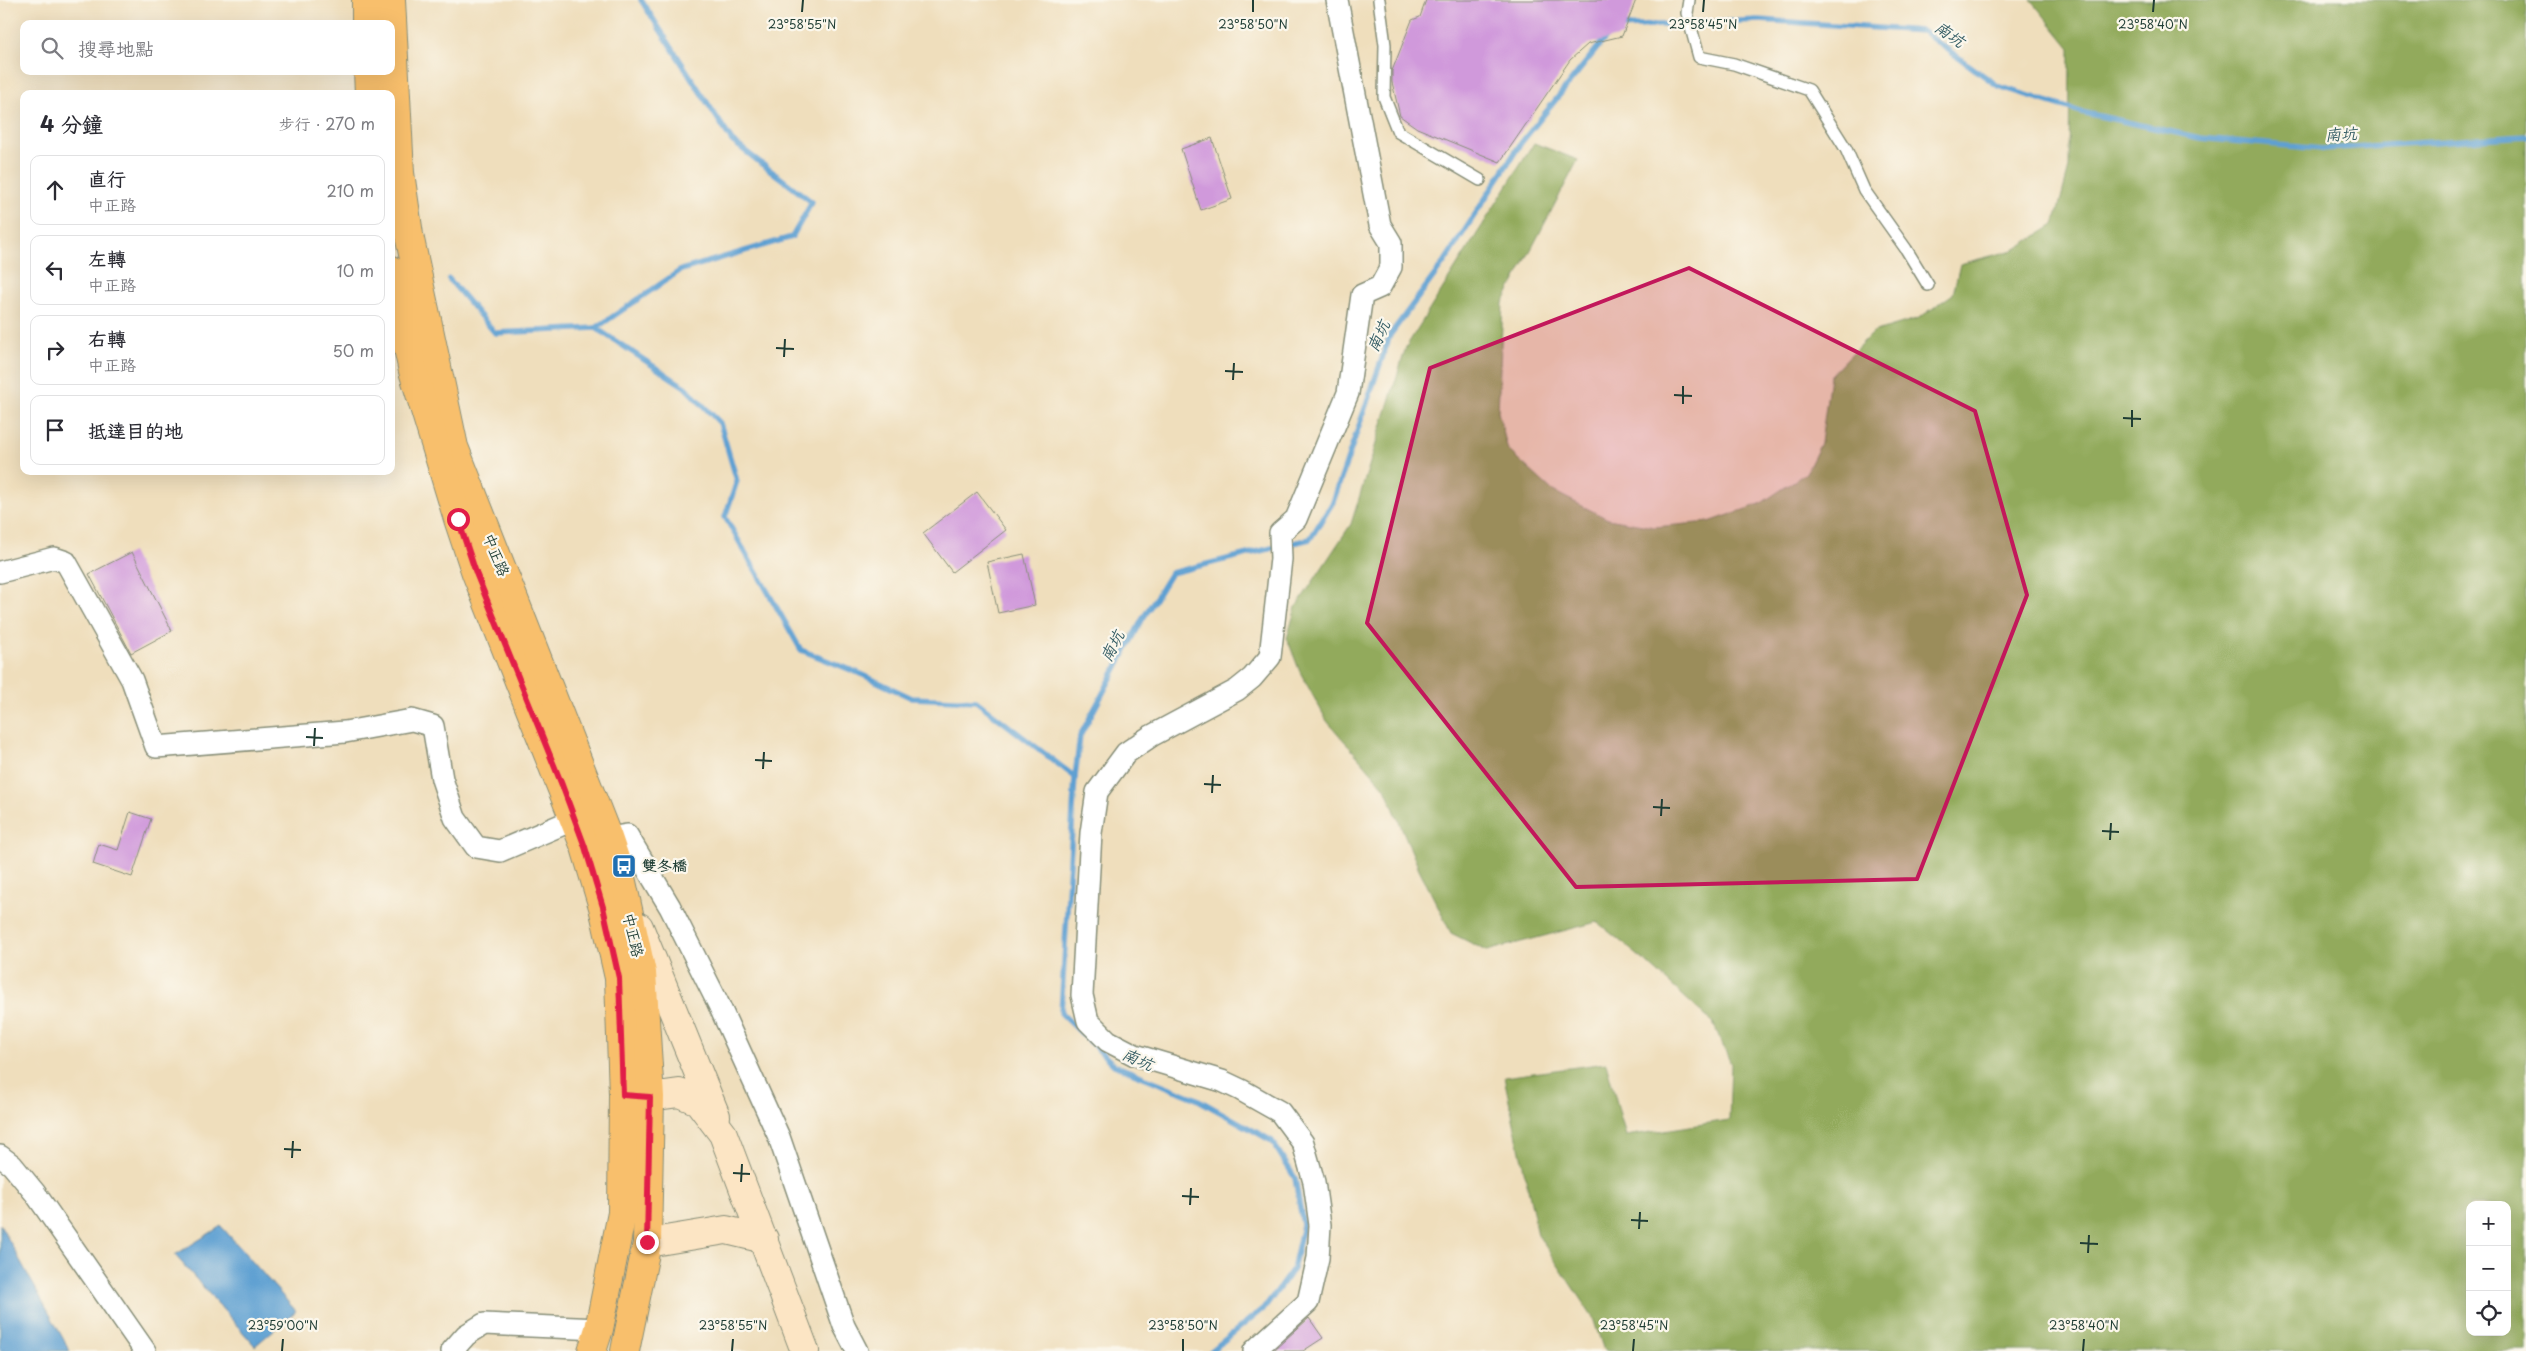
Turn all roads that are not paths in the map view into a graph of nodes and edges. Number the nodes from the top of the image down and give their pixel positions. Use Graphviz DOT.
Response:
graph roads {
  1 [pos="366,0"];
  2 [pos="391,0"];
  3 [pos="1337,0"];
  4 [pos="1379,0"];
  5 [pos="1689,0"];
  6 [pos="366,20"];
  7 [pos="392,20"];
  8 [pos="368,75"];
  9 [pos="395,75"];
  10 [pos="369,90"];
  11 [pos="1480,180"];
  12 [pos="1928,285"];
  13 [pos="395,288"];
  14 [pos="0,572"];
  15 [pos="575,819"];
  16 [pos="608,838"];
  17 [pos="622,884"];
  18 [pos="636,1096"];
  19 [pos="723,1134"];
  20 [pos="0,1156"];
  21 [pos="764,1238"];
  22 [pos="647,1242"];
  23 [pos="596,1340"];
  24 [pos="145,1351"];
  25 [pos="452,1351"];
  26 [pos="625,1351"];
  27 [pos="805,1351"];
  28 [pos="857,1351"];
  29 [pos="1254,1351"];
  1 -- 6 [label="main road"];
  2 -- 7 [label="main road, 中正路"];
  3 -- 29 [label="street"];
  4 -- 11 [label="lane"];
  5 -- 12 [label="lane"];
  8 -- 10 [label="main road"];
  9 -- 16 [label="main road, 中正路"];
  13 -- 15 [label="main road, 中正路"];
  14 -- 15 [label="street"];
  15 -- 18 [label="main road, 中正路"];
  16 -- 17 [label="main road, 中正路"];
  16 -- 28 [label="street"];
  17 -- 18 [label="main road, 中正路"];
  17 -- 19 [label="street"];
  18 -- 19 [label="street"];
  18 -- 22 [label="main road, 中正路"];
  18 -- 23 [label="main road, 中正路"];
  19 -- 21 [label="street"];
  20 -- 24 [label="street"];
  21 -- 22 [label="street"];
  21 -- 27 [label="street"];
  22 -- 26 [label="main road, 中正路"];
  23 -- 25 [label="street"];
}
